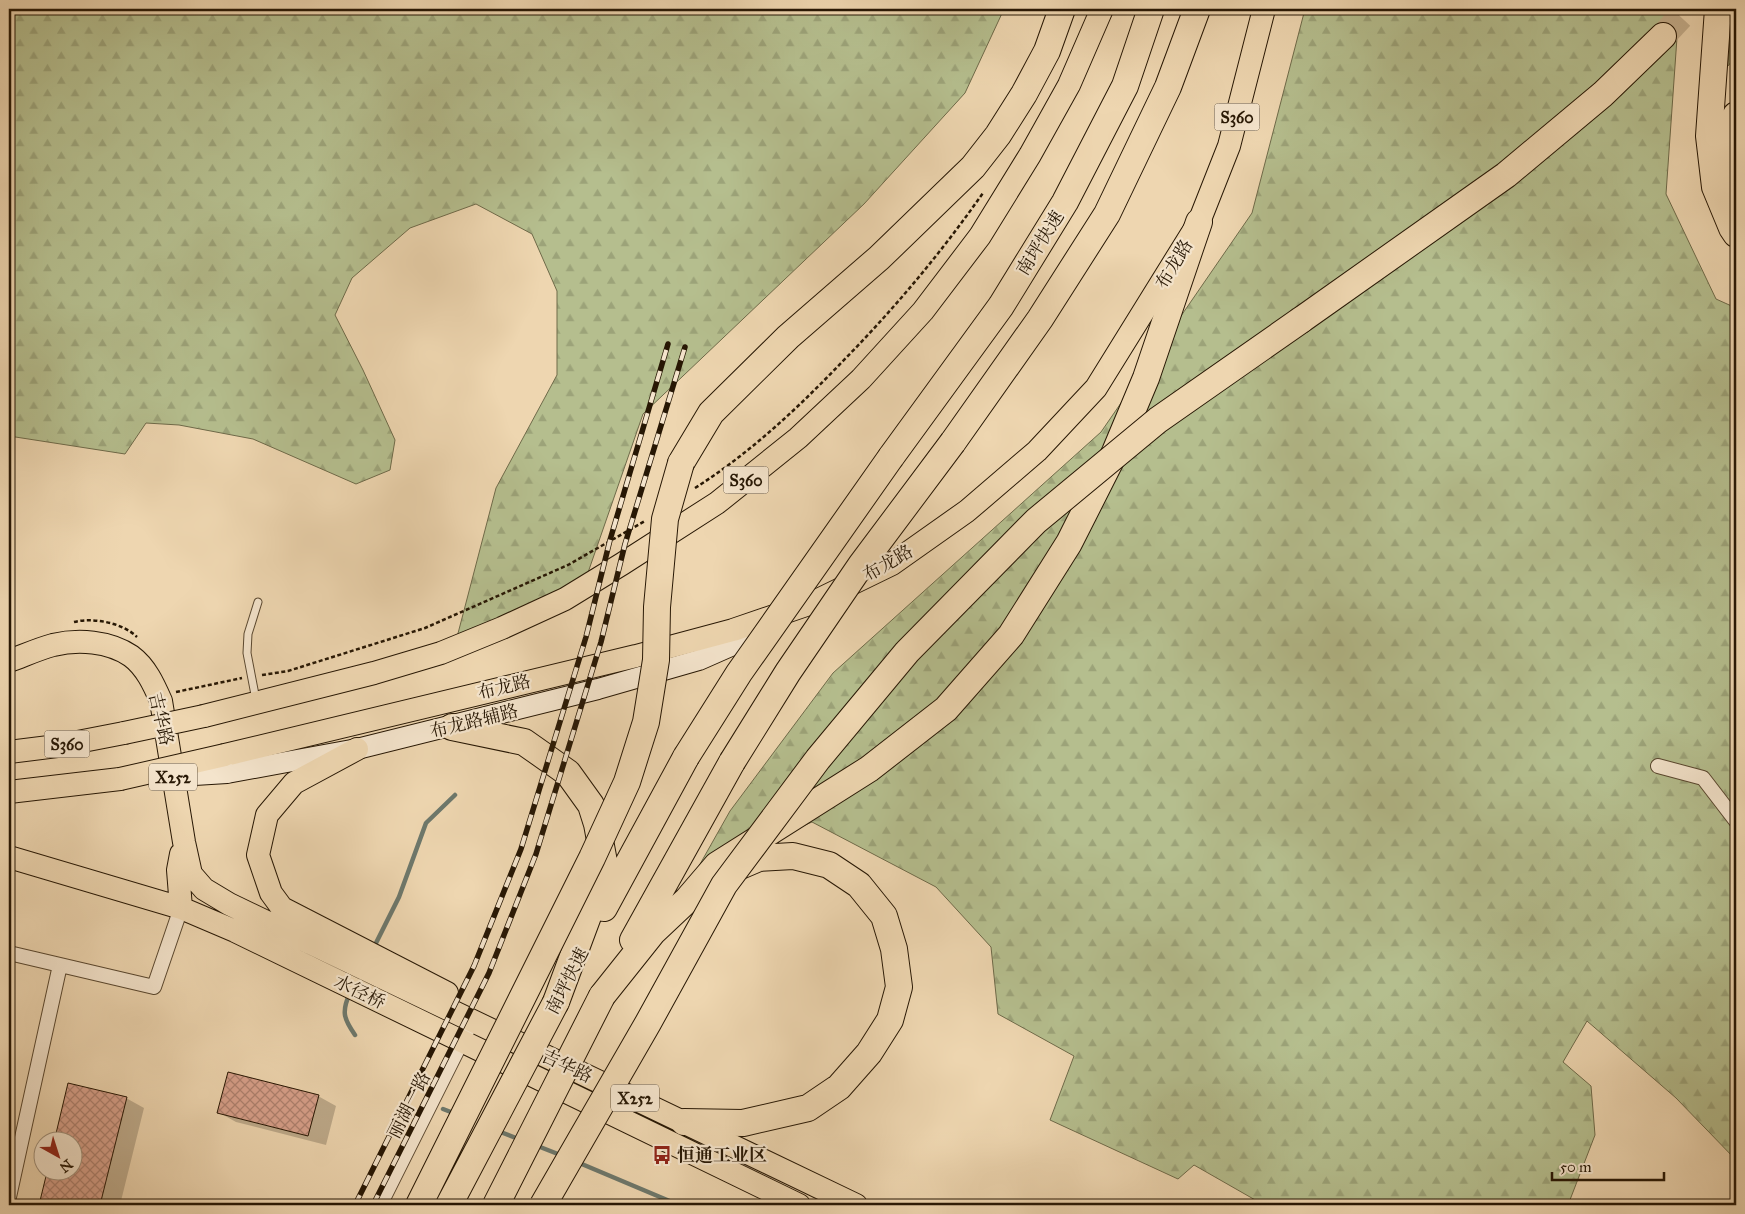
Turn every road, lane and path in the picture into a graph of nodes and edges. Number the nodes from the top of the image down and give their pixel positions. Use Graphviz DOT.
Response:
graph roads {
  1 [pos="1062,9"];
  2 [pos="1102,9"];
  3 [pos="1151,9"];
  4 [pos="1197,9"];
  5 [pos="1264,9"];
  6 [pos="1718,9"];
  7 [pos="1663,36"];
  8 [pos="1736,115"];
  9 [pos="1736,182"];
  10 [pos="1199,222"];
  11 [pos="1736,234"];
  12 [pos="258,602"];
  13 [pos="812,603"];
  14 [pos="9,661"];
  15 [pos="257,702"];
  16 [pos="452,727"];
  17 [pos="357,749"];
  18 [pos="9,752"];
  19 [pos="226,764"];
  20 [pos="1658,766"];
  21 [pos="9,792"];
  22 [pos="1736,821"];
  23 [pos="184,842"];
  24 [pos="9,857"];
  25 [pos="687,900"];
  26 [pos="181,908"];
  27 [pos="335,945"];
  28 [pos="9,953"];
  29 [pos="60,965"];
  30 [pos="602,996"];
  31 [pos="556,1002"];
  32 [pos="401,1013"];
  33 [pos="472,1021"];
  34 [pos="462,1042"];
  35 [pos="684,1122"];
  36 [pos="9,1197"];
  37 [pos="380,1205"];
  38 [pos="419,1205"];
  39 [pos="449,1205"];
  40 [pos="496,1205"];
  41 [pos="543,1205"];
  42 [pos="799,1205"];
  43 [pos="856,1205"];
  1 -- 38 [label="highway, bridge"];
  2 -- 15 [label="main road, S360"];
  3 -- 31 [label="highway, 南坪快速, bridge"];
  4 -- 30 [label="highway, bridge"];
  5 -- 10 [label="main road, 布龙路 / S360"];
  6 -- 11 [label="highway"];
  7 -- 41 [label="highway, bridge"];
  8 -- 9 [label="highway"];
  10 -- 13 [label="main road, 布龙路 / S360"];
  10 -- 25 [label="highway"];
  12 -- 15 [label="lane"];
  13 -- 16 [label="main road, 布龙路辅路"];
  13 -- 19 [label="main road, 布龙路 / S360"];
  14 -- 23 [label="main road, 吉华路 / X252"];
  15 -- 18 [label="main road, S360, bridge"];
  16 -- 17 [label="main road, 布龙路辅路"];
  16 -- 31 [label="highway"];
  17 -- 19 [label="main road, 布龙路辅路"];
  17 -- 27 [label="main road"];
  19 -- 21 [label="main road, S360, bridge"];
  20 -- 22 [label="street"];
  23 -- 26 [label="main road"];
  23 -- 27 [label="main road, 吉华路 / X252"];
  24 -- 26 [label="main road, X252"];
  25 -- 30 [label="highway"];
  25 -- 35 [label="highway"];
  26 -- 29 [label="street"];
  26 -- 32 [label="main road, 水径桥 / X252"];
  27 -- 33 [label="main road, 吉华路 / X252"];
  28 -- 29 [label="street"];
  29 -- 36 [label="street"];
  30 -- 40 [label="highway, bridge"];
  31 -- 39 [label="highway, 南坪快速, bridge"];
  32 -- 34 [label="main road, 吉华路 / X252"];
  33 -- 34 [label="street, 丽湖一路"];
  33 -- 35 [label="main road, 吉华路 / X252"];
  34 -- 37 [label="street, 丽湖一路"];
  34 -- 42 [label="main road, 吉华路 / X252"];
  35 -- 43 [label="main road, 吉华路 / X252"];
}
